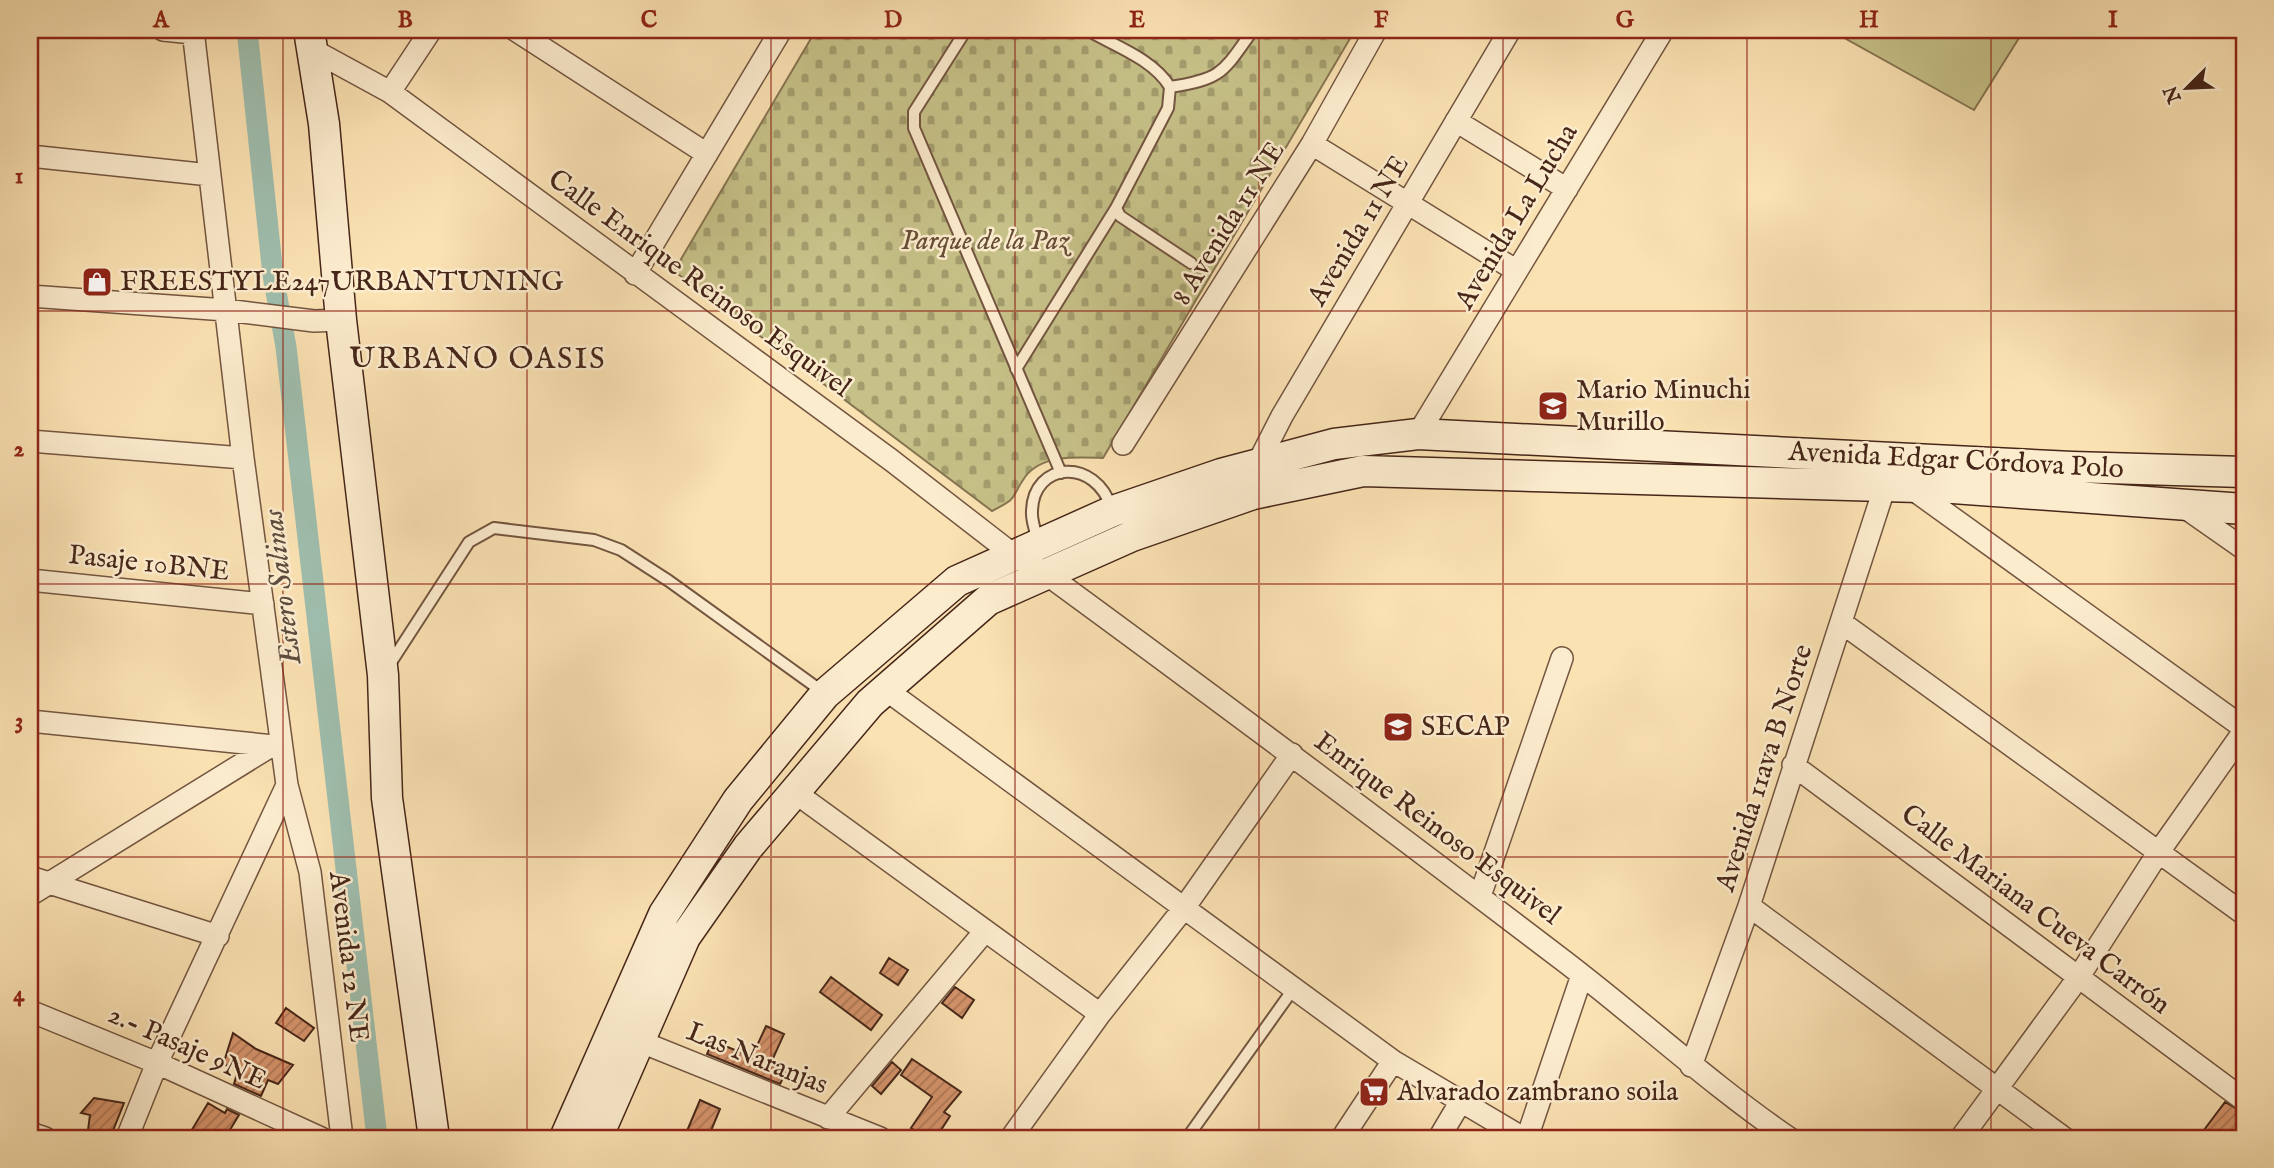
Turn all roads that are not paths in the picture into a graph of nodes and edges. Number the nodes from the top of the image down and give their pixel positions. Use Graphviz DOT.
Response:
graph roads {
  1 [pos="163,30"];
  2 [pos="431,30"];
  3 [pos="515,30"];
  4 [pos="781,30"];
  5 [pos="966,30"];
  6 [pos="1087,30"];
  7 [pos="1253,30"];
  8 [pos="1376,30"];
  9 [pos="1510,30"];
  10 [pos="1663,30"];
  11 [pos="193,31"];
  12 [pos="311,40"];
  13 [pos="1170,88"];
  14 [pos="390,92"];
  15 [pos="1456,121"];
  16 [pos="1312,144"];
  17 [pos="707,154"];
  18 [pos="30,156"];
  19 [pos="210,175"];
  20 [pos="1567,189"];
  21 [pos="1407,204"];
  22 [pos="1116,208"];
  23 [pos="1191,263"];
  24 [pos="1517,271"];
  25 [pos="635,274"];
  26 [pos="30,296"];
  27 [pos="236,312"];
  28 [pos="328,320"];
  29 [pos="1017,369"];
  30 [pos="1418,434"];
  31 [pos="30,441"];
  32 [pos="1123,444"];
  33 [pos="243,458"];
  34 [pos="1258,463"];
  35 [pos="2244,472"];
  36 [pos="1061,473"];
  37 [pos="1897,486"];
  38 [pos="2184,507"];
  39 [pos="2244,509"];
  40 [pos="1113,511"];
  41 [pos="2244,549"];
  42 [pos="1027,550"];
  43 [pos="1045,573"];
  44 [pos="30,580"];
  45 [pos="263,604"];
  46 [pos="1842,623"];
  47 [pos="1562,658"];
  48 [pos="383,675"];
  49 [pos="885,689"];
  50 [pos="825,694"];
  51 [pos="30,721"];
  52 [pos="2244,730"];
  53 [pos="277,746"];
  54 [pos="1292,754"];
  55 [pos="1793,765"];
  56 [pos="287,785"];
  57 [pos="793,790"];
  58 [pos="2158,853"];
  59 [pos="39,879"];
  60 [pos="30,895"];
  61 [pos="1480,896"];
  62 [pos="1749,906"];
  63 [pos="1184,908"];
  64 [pos="2244,914"];
  65 [pos="985,931"];
  66 [pos="218,936"];
  67 [pos="1582,975"];
  68 [pos="2078,978"];
  69 [pos="1294,988"];
  70 [pos="30,1012"];
  71 [pos="1100,1014"];
  72 [pos="626,1035"];
  73 [pos="1393,1060"];
  74 [pos="157,1063"];
  75 [pos="1691,1066"];
  76 [pos="1994,1088"];
  77 [pos="2244,1100"];
  78 [pos="1461,1101"];
  79 [pos="828,1118"];
  80 [pos="1766,1131"];
  81 [pos="30,1133"];
  82 [pos="45,1138"];
  83 [pos="127,1138"];
  84 [pos="321,1138"];
  85 [pos="342,1138"];
  86 [pos="433,1138"];
  87 [pos="565,1138"];
  88 [pos="597,1138"];
  89 [pos="880,1138"];
  90 [pos="1011,1138"];
  91 [pos="1187,1138"];
  92 [pos="1342,1138"];
  93 [pos="1439,1138"];
  94 [pos="1525,1138"];
  95 [pos="1788,1138"];
  96 [pos="1961,1138"];
  97 [pos="2064,1138"];
  1 -- 11 [label="street"];
  2 -- 14 [label="street"];
  3 -- 17 [label="street"];
  4 -- 17 [label="street"];
  5 -- 29 [label="lane"];
  6 -- 13 [label="lane"];
  7 -- 13 [label="lane"];
  8 -- 16 [label="street, 8 Avenida 11 NE"];
  9 -- 15 [label="street, Avenida 11 NE"];
  10 -- 20 [label="street, Avenida La Lucha"];
  11 -- 19 [label="street"];
  12 -- 14 [label="street, Calle Enrique Reinoso Esquivel"];
  12 -- 28 [label="main road"];
  13 -- 22 [label="lane"];
  14 -- 25 [label="street, Calle Enrique Reinoso Esquivel"];
  15 -- 20 [label="street"];
  15 -- 21 [label="street, Avenida 11 NE"];
  16 -- 21 [label="street"];
  16 -- 32 [label="street, 8 Avenida 11 NE"];
  17 -- 25 [label="street"];
  18 -- 19 [label="street"];
  19 -- 27 [label="street"];
  20 -- 24 [label="street, Avenida La Lucha"];
  21 -- 24 [label="street"];
  21 -- 34 [label="street, Avenida 11 NE"];
  22 -- 23 [label="lane"];
  22 -- 29 [label="lane"];
  24 -- 30 [label="street, Avenida La Lucha"];
  25 -- 42 [label="street, Calle Enrique Reinoso Esquivel"];
  26 -- 27 [label="street"];
  27 -- 28 [label="street"];
  27 -- 33 [label="street"];
  28 -- 48 [label="main road"];
  29 -- 36 [label="lane"];
  30 -- 34 [label="main road, Avenida Edgar Córdova Polo"];
  30 -- 35 [label="main road, Avenida Edgar Córdova Polo"];
  31 -- 33 [label="street"];
  33 -- 45 [label="street"];
  34 -- 40 [label="main road, Avenida Edgar Córdova Polo"];
  36 -- 40 [label="lane"];
  36 -- 42 [label="lane"];
  37 -- 38 [label="main road, Avenida Edgar Córdova Polo"];
  37 -- 43 [label="main road, Avenida Edgar Córdova Polo"];
  37 -- 46 [label="street, Avenida 11ava B Norte"];
  37 -- 52 [label="street"];
  38 -- 39 [label="main road, Avenida Edgar Córdova Polo"];
  38 -- 41 [label="street"];
  40 -- 42 [label="main road, Avenida Edgar Córdova Polo"];
  42 -- 43 [label="street, Calle Enrique Reinoso Esquivel"];
  42 -- 50 [label="main road, Avenida Edgar Córdova Polo"];
  43 -- 49 [label="main road, Avenida Edgar Córdova Polo"];
  43 -- 54 [label="street, Enrique Reinoso Esquivel"];
  44 -- 45 [label="street, Pasaje 10BNE"];
  45 -- 53 [label="street, Avenida 12 NE"];
  46 -- 55 [label="street, Avenida 11ava B Norte"];
  46 -- 58 [label="street"];
  47 -- 61 [label="street"];
  48 -- 50 [label="lane"];
  48 -- 86 [label="main road"];
  49 -- 57 [label="main road, Avenida Edgar Córdova Polo"];
  49 -- 63 [label="street"];
  50 -- 72 [label="main road, Avenida Edgar Córdova Polo"];
  51 -- 53 [label="street"];
  52 -- 58 [label="street"];
  53 -- 56 [label="street, Avenida 12 NE"];
  53 -- 59 [label="street"];
  54 -- 61 [label="street, Enrique Reinoso Esquivel"];
  54 -- 63 [label="street"];
  55 -- 62 [label="street, Avenida 11ava B Norte"];
  55 -- 68 [label="street, Calle Mariana Cueva Carrón"];
  56 -- 66 [label="street"];
  56 -- 85 [label="street, Avenida 12 NE"];
  57 -- 65 [label="street"];
  57 -- 72 [label="main road, Avenida Edgar Córdova Polo"];
  58 -- 64 [label="street"];
  58 -- 68 [label="street"];
  59 -- 60 [label="street"];
  59 -- 66 [label="street"];
  61 -- 67 [label="street, Enrique Reinoso Esquivel"];
  62 -- 75 [label="street, Avenida 11ava B Norte"];
  62 -- 76 [label="street"];
  63 -- 69 [label="street"];
  63 -- 71 [label="street"];
  65 -- 71 [label="street"];
  65 -- 79 [label="street"];
  66 -- 74 [label="street"];
  67 -- 75 [label="street, Enrique Reinoso Esquivel"];
  67 -- 94 [label="street"];
  68 -- 76 [label="street"];
  68 -- 77 [label="street, Calle Mariana Cueva Carrón"];
  69 -- 73 [label="street"];
  69 -- 91 [label="lane"];
  70 -- 74 [label="street, 2.- Pasaje 9NE"];
  71 -- 90 [label="street"];
  72 -- 79 [label="street, Las Naranjas"];
  72 -- 87 [label="main road, Avenida Edgar Córdova Polo"];
  72 -- 88 [label="main road, Avenida Edgar Córdova Polo"];
  73 -- 78 [label="street"];
  73 -- 92 [label="street"];
  74 -- 83 [label="street"];
  74 -- 84 [label="street, 2.- Pasaje 9NE"];
  75 -- 80 [label="street, Enrique Reinoso Esquivel"];
  76 -- 96 [label="street"];
  76 -- 97 [label="street"];
  78 -- 93 [label="street"];
  78 -- 94 [label="street"];
  79 -- 89 [label="street, Las Naranjas"];
  80 -- 95 [label="street, Enrique Reinoso Esquivel"];
  81 -- 82 [label="street"];
}
